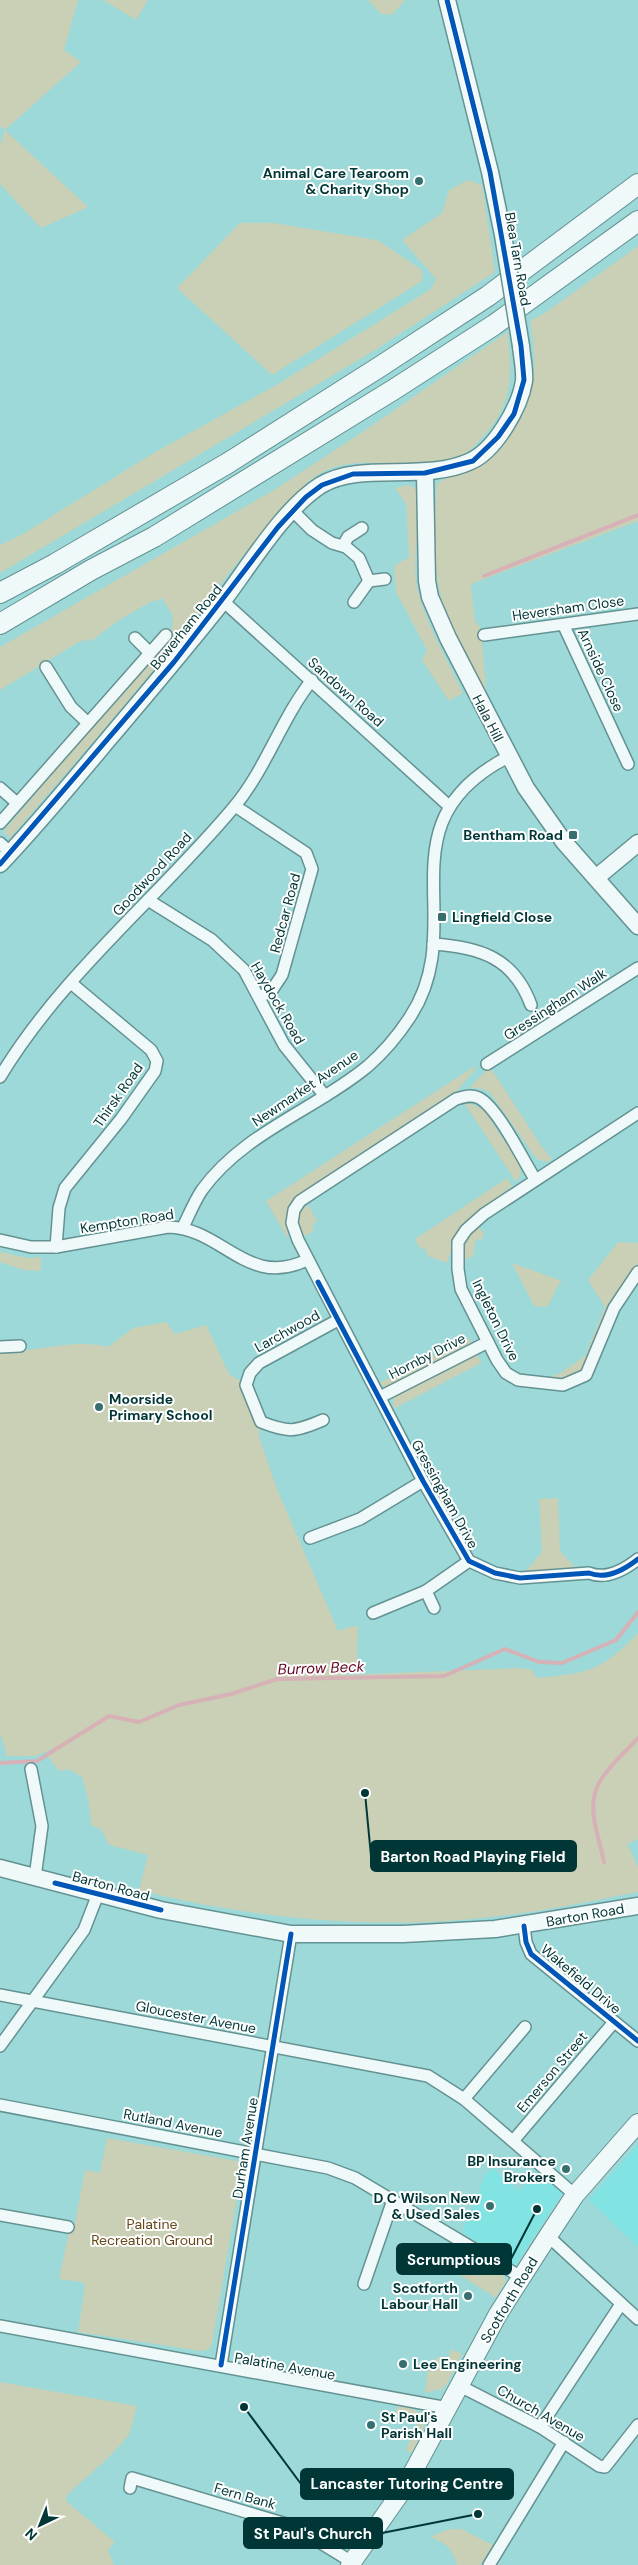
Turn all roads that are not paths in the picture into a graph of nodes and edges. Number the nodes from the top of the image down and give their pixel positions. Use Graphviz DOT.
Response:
graph roads {
  1 [pos="446,0"];
  2 [pos="638,184"];
  3 [pos="638,221"];
  4 [pos="425,473"];
  5 [pos="293,511"];
  6 [pos="362,528"];
  7 [pos="343,546"];
  8 [pos="385,580"];
  9 [pos="369,581"];
  10 [pos="0,593"];
  11 [pos="223,601"];
  12 [pos="354,602"];
  13 [pos="638,614"];
  14 [pos="0,624"];
  15 [pos="564,626"];
  16 [pos="166,635"];
  17 [pos="484,635"];
  18 [pos="135,638"];
  19 [pos="150,653"];
  20 [pos="46,667"];
  21 [pos="312,680"];
  22 [pos="88,723"];
  23 [pos="628,756"];
  24 [pos="508,757"];
  25 [pos="0,788"];
  26 [pos="17,803"];
  27 [pos="235,806"];
  28 [pos="449,806"];
  29 [pos="0,823"];
  30 [pos="638,844"];
  31 [pos="4,853"];
  32 [pos="597,877"];
  33 [pos="148,900"];
  34 [pos="638,926"];
  35 [pos="433,944"];
  36 [pos="638,968"];
  37 [pos="71,983"];
  38 [pos="260,997"];
  39 [pos="531,1005"];
  40 [pos="487,1064"];
  41 [pos="0,1077"];
  42 [pos="325,1096"];
  43 [pos="638,1113"];
  44 [pos="535,1180"];
  45 [pos="183,1227"];
  46 [pos="0,1240"];
  47 [pos="56,1247"];
  48 [pos="307,1260"];
  49 [pos="638,1272"];
  50 [pos="338,1320"];
  51 [pos="488,1342"];
  52 [pos="20,1346"];
  53 [pos="0,1347"];
  54 [pos="380,1397"];
  55 [pos="323,1420"];
  56 [pos="423,1481"];
  57 [pos="310,1538"];
  58 [pos="638,1559"];
  59 [pos="469,1561"];
  60 [pos="426,1591"];
  61 [pos="434,1608"];
  62 [pos="374,1613"];
  63 [pos="31,1769"];
  64 [pos="0,1868"];
  65 [pos="35,1877"];
  66 [pos="98,1894"];
  67 [pos="638,1906"];
  68 [pos="524,1926"];
  69 [pos="291,1934"];
  70 [pos="0,1995"];
  71 [pos="33,2000"];
  72 [pos="614,2022"];
  73 [pos="525,2027"];
  74 [pos="638,2041"];
  75 [pos="0,2046"];
  76 [pos="272,2047"];
  77 [pos="464,2099"];
  78 [pos="0,2105"];
  79 [pos="638,2123"];
  80 [pos="513,2141"];
  81 [pos="255,2153"];
  82 [pos="575,2195"];
  83 [pos="393,2200"];
  84 [pos="0,2215"];
  85 [pos="68,2227"];
  86 [pos="548,2236"];
  87 [pos="522,2277"];
  88 [pos="364,2284"];
  89 [pos="621,2304"];
  90 [pos="638,2319"];
  91 [pos="0,2326"];
  92 [pos="221,2365"];
  93 [pos="460,2386"];
  94 [pos="448,2408"];
  95 [pos="638,2425"];
  96 [pos="540,2427"];
  97 [pos="564,2442"];
  98 [pos="130,2488"];
  99 [pos="351,2564"];
  100 [pos="490,2565"];
  1 -- 4 [label="street, Blea Tarn Road, bridge"];
  2 -- 10 [label="highway"];
  3 -- 14 [label="highway"];
  4 -- 5 [label="street, Bowerham Road"];
  4 -- 24 [label="street, Hala Hill"];
  5 -- 7 [label="street"];
  5 -- 11 [label="street, Bowerham Road"];
  6 -- 7 [label="street"];
  7 -- 9 [label="street"];
  8 -- 9 [label="street"];
  9 -- 12 [label="street"];
  11 -- 21 [label="street, Sandown Road"];
  11 -- 31 [label="street, Bowerham Road"];
  13 -- 15 [label="street, Heversham Close"];
  15 -- 17 [label="street, Heversham Close"];
  15 -- 23 [label="street, Arnside Close"];
  16 -- 19 [label="street, Bowerham Road"];
  18 -- 19 [label="street, Bowerham Road"];
  19 -- 22 [label="street, Bowerham Road"];
  20 -- 22 [label="street"];
  21 -- 27 [label="street, Goodwood Road"];
  21 -- 28 [label="street, Sandown Road"];
  22 -- 26 [label="street, Bowerham Road"];
  24 -- 28 [label="street, Newmarket Avenue"];
  24 -- 32 [label="street, Hala Hill"];
  25 -- 26 [label="street"];
  26 -- 29 [label="street, Bowerham Road"];
  27 -- 33 [label="street, Goodwood Road"];
  27 -- 38 [label="street, Redcar Road"];
  28 -- 35 [label="street, Newmarket Avenue"];
  30 -- 32 [label="street"];
  32 -- 34 [label="street, Hala Hill"];
  33 -- 37 [label="street, Goodwood Road"];
  33 -- 38 [label="street, Haydock Road"];
  35 -- 39 [label="street"];
  35 -- 42 [label="street, Newmarket Avenue"];
  36 -- 40 [label="street, Gressingham Walk"];
  37 -- 41 [label="street, Goodwood Road"];
  37 -- 47 [label="street, Thirsk Road"];
  38 -- 42 [label="street, Haydock Road"];
  42 -- 45 [label="street, Newmarket Avenue"];
  43 -- 44 [label="street, Ingleton Drive"];
  44 -- 48 [label="street, Gressingham Drive"];
  44 -- 51 [label="street, Ingleton Drive"];
  45 -- 47 [label="street, Kempton Road"];
  45 -- 48 [label="street, Kempton Road"];
  46 -- 47 [label="street, Kempton Road"];
  48 -- 50 [label="street, Gressingham Drive"];
  49 -- 51 [label="street, Ingleton Drive"];
  50 -- 54 [label="street, Gressingham Drive"];
  50 -- 55 [label="street, Larchwood"];
  51 -- 54 [label="street, Hornby Drive"];
  52 -- 53 [label="street"];
  54 -- 56 [label="street, Gressingham Drive"];
  56 -- 57 [label="street"];
  56 -- 59 [label="street, Gressingham Drive"];
  58 -- 59 [label="street, Gressingham Drive"];
  59 -- 60 [label="street"];
  60 -- 61 [label="street"];
  60 -- 62 [label="street"];
  63 -- 65 [label="street"];
  64 -- 65 [label="street, Barton Road"];
  65 -- 66 [label="street, Barton Road"];
  66 -- 69 [label="street, Barton Road"];
  66 -- 71 [label="street"];
  67 -- 68 [label="street, Barton Road"];
  68 -- 69 [label="street, Barton Road"];
  68 -- 72 [label="street, Wakefield Drive"];
  69 -- 76 [label="street, Durham Avenue"];
  70 -- 71 [label="street, Gloucester Avenue"];
  71 -- 75 [label="street"];
  71 -- 76 [label="street, Gloucester Avenue"];
  72 -- 74 [label="street, Wakefield Drive"];
  72 -- 80 [label="street, Emerson Street"];
  73 -- 77 [label="street"];
  76 -- 77 [label="street, Gloucester Avenue"];
  76 -- 81 [label="street, Durham Avenue"];
  77 -- 80 [label="street, Gloucester Avenue"];
  78 -- 81 [label="street, Rutland Avenue"];
  79 -- 82 [label="main road, Scotforth Road"];
  80 -- 82 [label="street, Gloucester Avenue"];
  81 -- 83 [label="street, Rutland Avenue"];
  81 -- 92 [label="street, Durham Avenue"];
  82 -- 86 [label="main road, Scotforth Road"];
  83 -- 87 [label="street, Rutland Avenue"];
  83 -- 88 [label="street"];
  84 -- 85 [label="street"];
  86 -- 87 [label="main road, Scotforth Road"];
  86 -- 89 [label="street"];
  87 -- 93 [label="main road, Scotforth Road"];
  89 -- 90 [label="street"];
  89 -- 96 [label="street"];
  91 -- 92 [label="street, Palatine Avenue"];
  92 -- 94 [label="street, Palatine Avenue"];
  93 -- 94 [label="main road, Scotforth Road"];
  93 -- 96 [label="street, Church Avenue"];
  94 -- 99 [label="main road, Scotforth Road"];
  95 -- 97 [label="street, Church Avenue"];
  96 -- 97 [label="street, Church Avenue"];
  97 -- 100 [label="street"];
  98 -- 99 [label="street, Fern Bank"];
}
